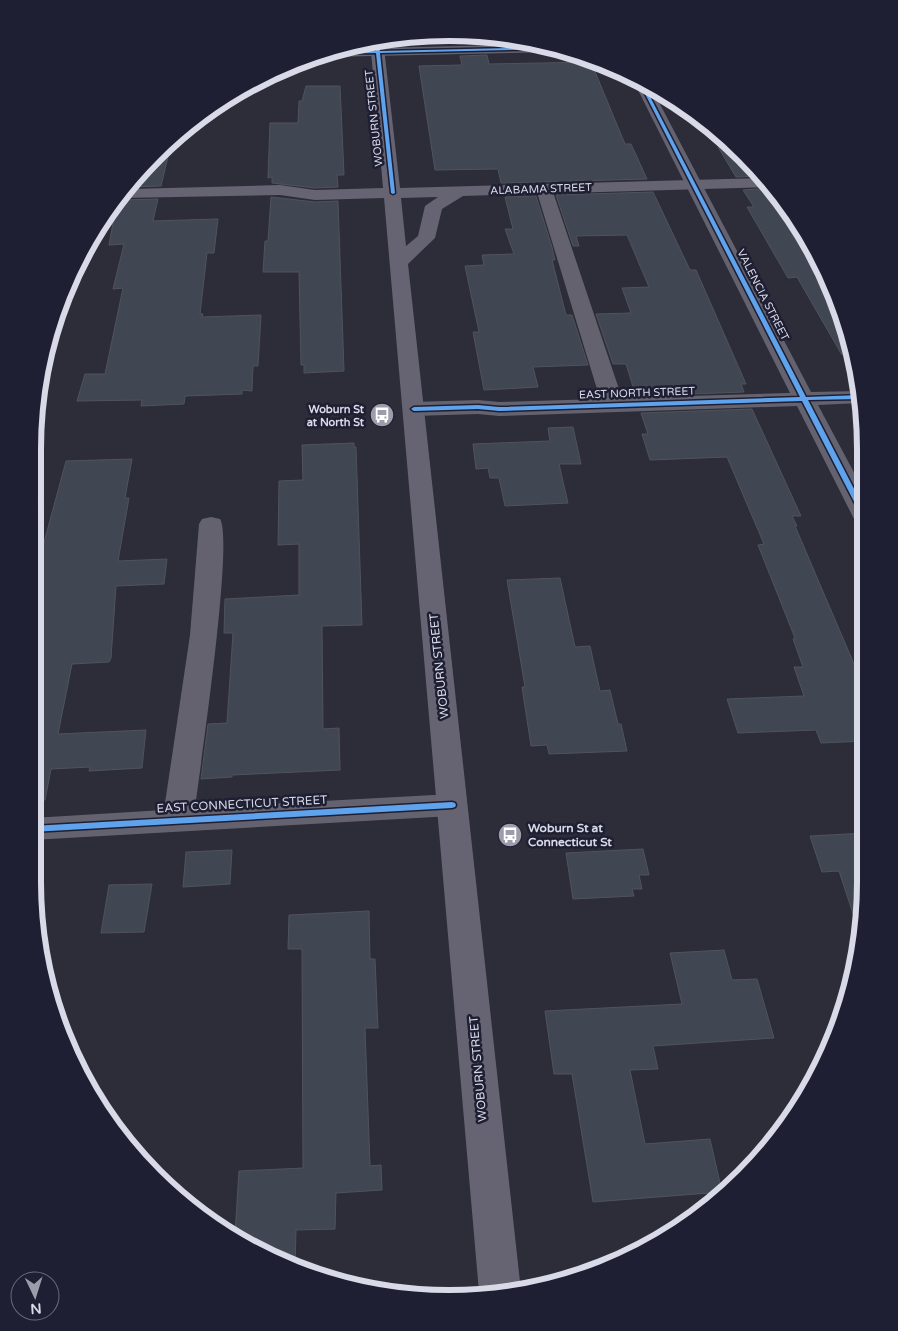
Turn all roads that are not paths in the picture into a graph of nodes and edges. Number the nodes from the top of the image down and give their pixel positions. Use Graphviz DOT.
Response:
graph roads {
  1 [pos="488,43"];
  2 [pos="392,46"];
  3 [pos="377,48"];
  4 [pos="646,92"];
  5 [pos="758,183"];
  6 [pos="693,185"];
  7 [pos="544,189"];
  8 [pos="460,192"];
  9 [pos="393,193"];
  10 [pos="131,194"];
  11 [pos="315,195"];
  12 [pos="122,207"];
  13 [pos="399,262"];
  14 [pos="853,397"];
  15 [pos="804,399"];
  16 [pos="613,406"];
  17 [pos="414,409"];
  18 [pos="857,502"];
  19 [pos="211,524"];
  20 [pos="452,805"];
  21 [pos="178,819"];
  22 [pos="41,828"];
  23 [pos="499,1286"];
  1 -- 2 [label="street"];
  3 -- 9 [label="main road, WOBURN STREET"];
  4 -- 6 [label="street, VALENCIA STREET"];
  5 -- 6 [label="main road, ALABAMA STREET"];
  6 -- 7 [label="main road, ALABAMA STREET"];
  6 -- 15 [label="street, VALENCIA STREET"];
  7 -- 8 [label="main road, ALABAMA STREET"];
  7 -- 16 [label="street"];
  8 -- 9 [label="main road, ALABAMA STREET"];
  8 -- 13 [label="main road"];
  9 -- 11 [label="main road, ALABAMA STREET"];
  9 -- 13 [label="main road, WOBURN STREET"];
  10 -- 11 [label="main road, ALABAMA STREET"];
  11 -- 12 [label="main road, ALABAMA STREET"];
  13 -- 17 [label="main road, WOBURN STREET"];
  14 -- 15 [label="street, EAST NORTH STREET"];
  15 -- 16 [label="street, EAST NORTH STREET"];
  15 -- 18 [label="street, VALENCIA STREET"];
  16 -- 17 [label="street, EAST NORTH STREET"];
  17 -- 20 [label="main road, WOBURN STREET"];
  19 -- 21 [label="street"];
  20 -- 21 [label="street, EAST CONNECTICUT STREET"];
  20 -- 23 [label="main road, WOBURN STREET"];
  21 -- 22 [label="street, EAST CONNECTICUT STREET"];
}
